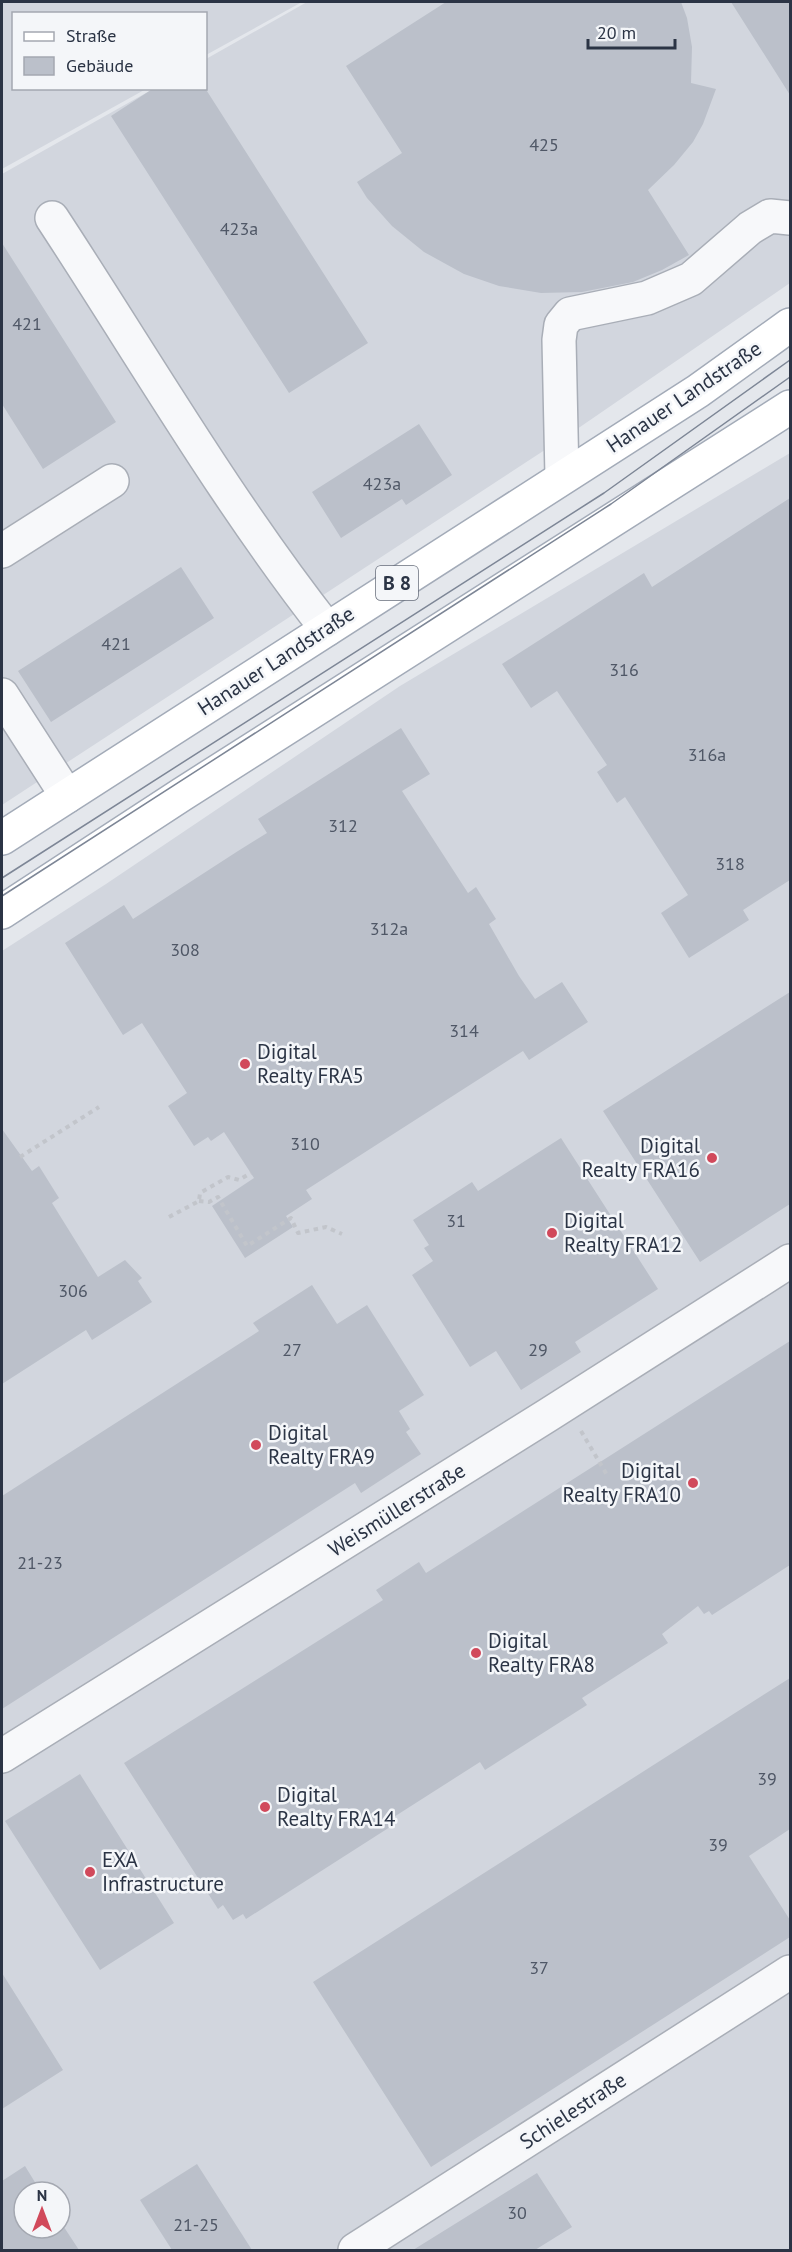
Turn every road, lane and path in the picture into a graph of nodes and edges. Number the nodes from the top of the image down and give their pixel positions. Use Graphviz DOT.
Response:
graph roads {
  1 [pos="52,218"];
  2 [pos="790,218"];
  3 [pos="790,325"];
  4 [pos="790,407"];
  5 [pos="562,477"];
  6 [pos="112,481"];
  7 [pos="2,551"];
  8 [pos="327,629"];
  9 [pos="2,695"];
  10 [pos="68,796"];
  11 [pos="2,838"];
  12 [pos="2,912"];
  13 [pos="99,1107"];
  14 [pos="20,1157"];
  15 [pos="251,1173"];
  16 [pos="199,1201"];
  17 [pos="169,1217"];
  18 [pos="342,1234"];
  19 [pos="790,1261"];
  20 [pos="563,1406"];
  21 [pos="607,1475"];
  22 [pos="2,1756"];
  23 [pos="790,1972"];
  24 [pos="355,2250"];
  1 -- 8 [label="street"];
  2 -- 5 [label="street"];
  3 -- 5 [label="main road, Hanauer Landstraße / B 8"];
  4 -- 12 [label="main road"];
  5 -- 8 [label="main road, Hanauer Landstraße / B 8"];
  6 -- 7 [label="street"];
  8 -- 10 [label="main road, Hanauer Landstraße / B 8"];
  9 -- 10 [label="street"];
  10 -- 11 [label="main road, Hanauer Landstraße / B 8"];
  13 -- 14 [label="path"];
  15 -- 16 [label="path"];
  16 -- 17 [label="path"];
  16 -- 18 [label="path"];
  19 -- 20 [label="street, Weismüllerstraße"];
  20 -- 21 [label="path"];
  20 -- 22 [label="street, Weismüllerstraße"];
  23 -- 24 [label="street, Schielestraße"];
}
